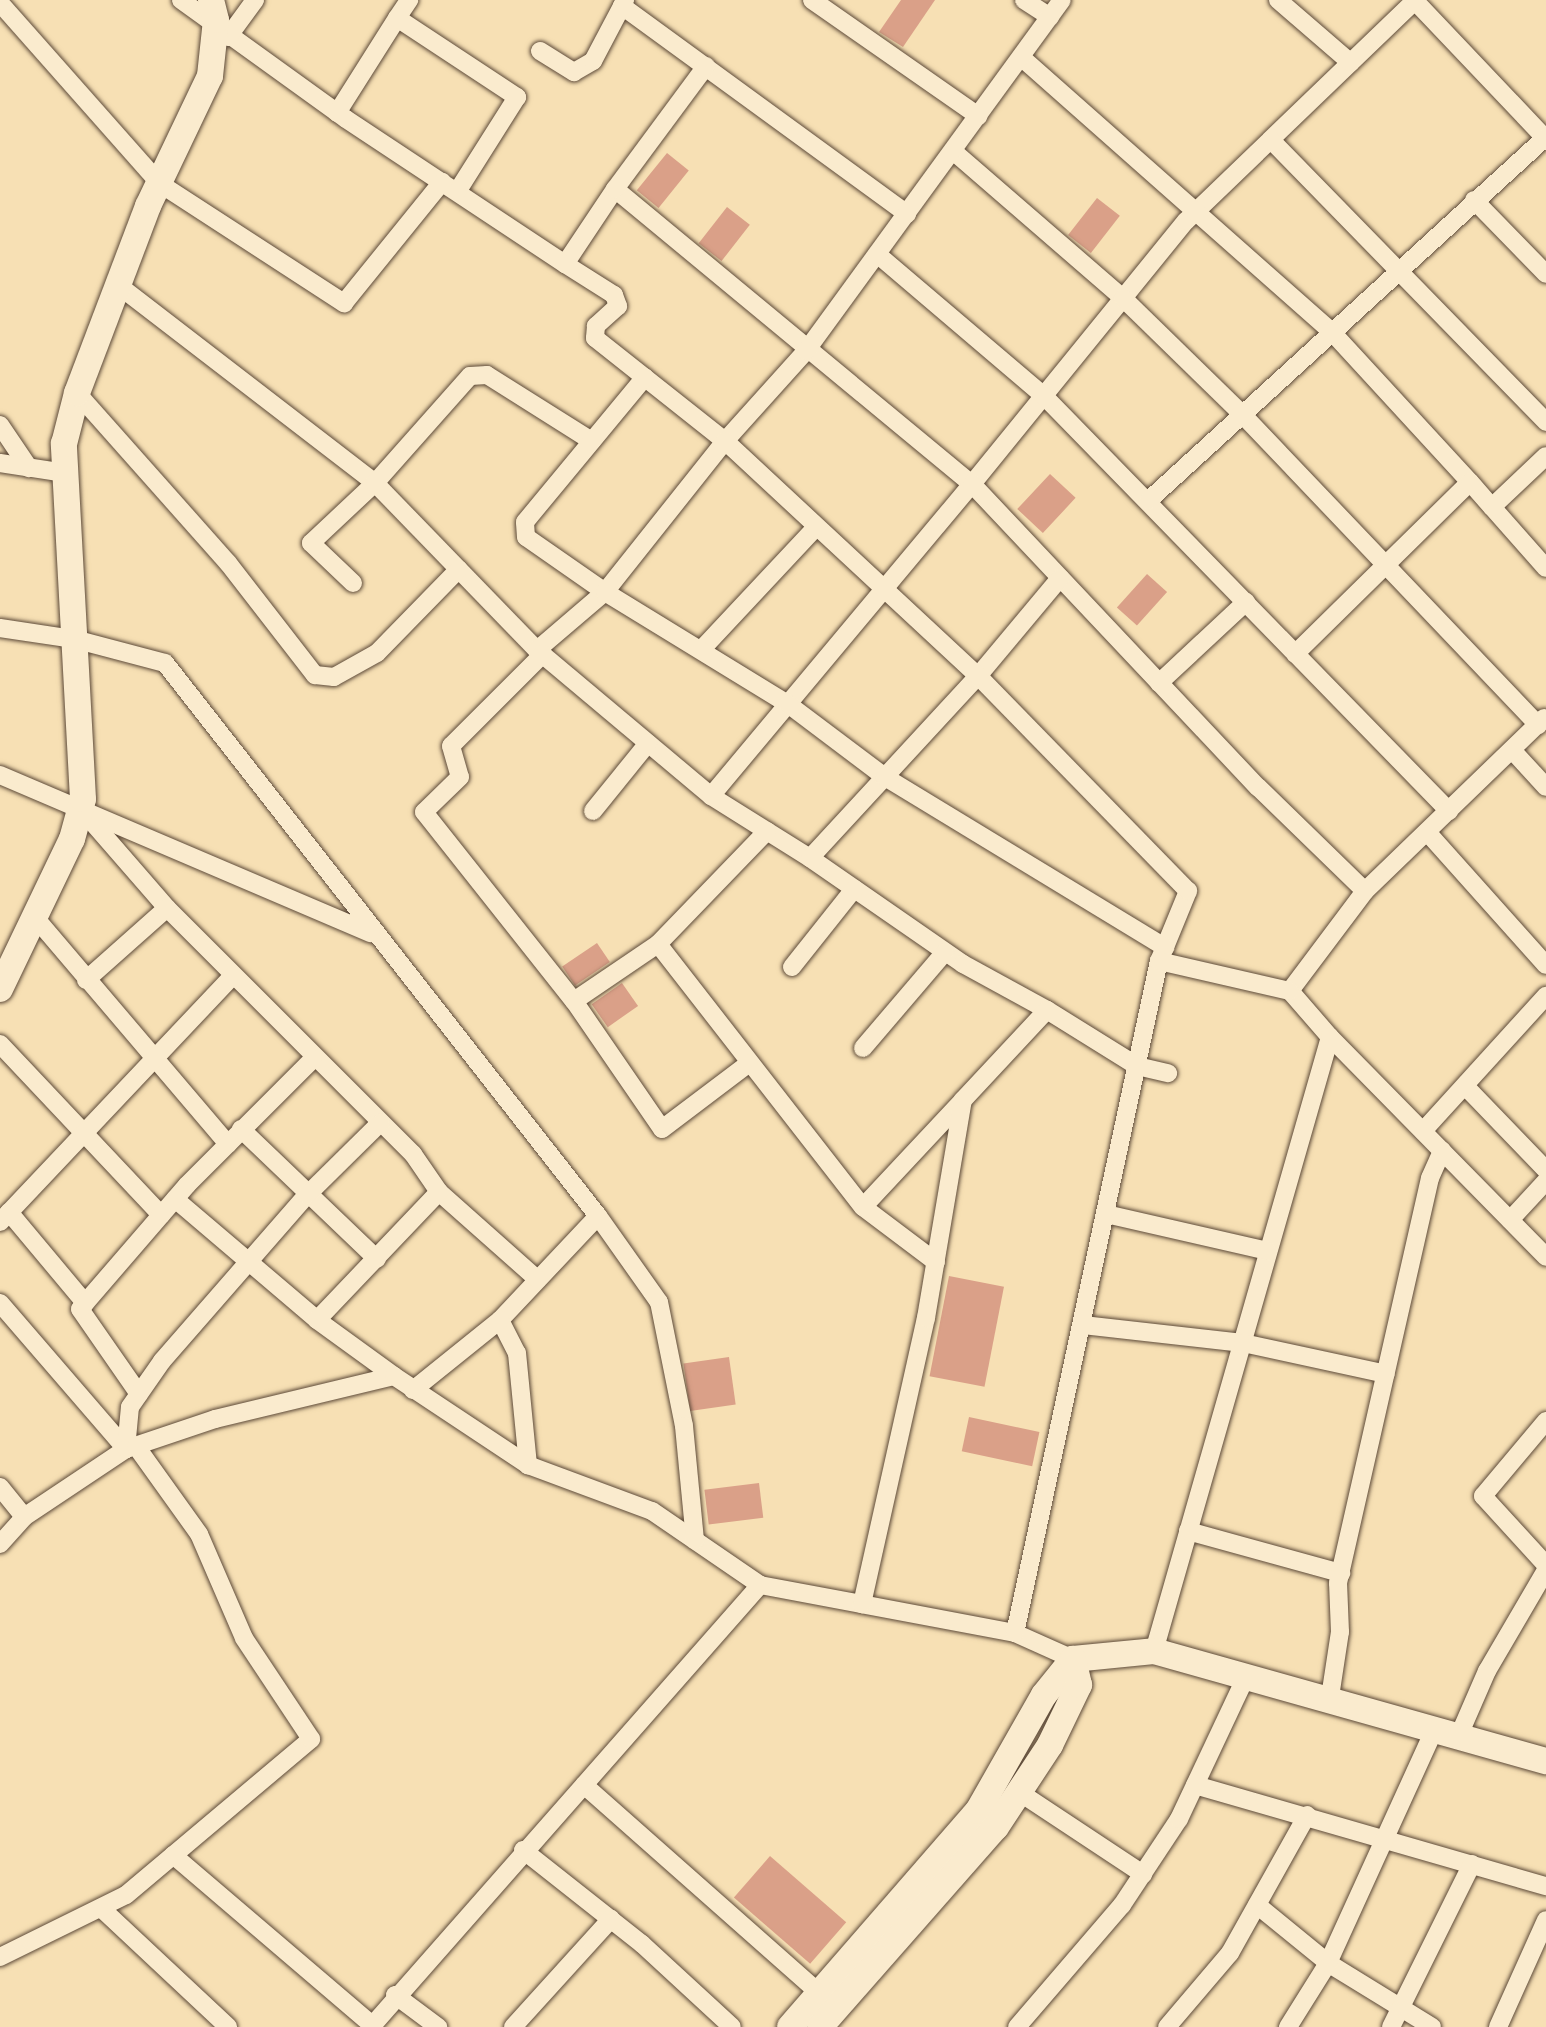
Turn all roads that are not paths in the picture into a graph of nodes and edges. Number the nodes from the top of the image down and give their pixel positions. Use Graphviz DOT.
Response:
graph roads {
  1 [pos="181,0"];
  2 [pos="211,0"];
  3 [pos="255,0"];
  4 [pos="409,0"];
  5 [pos="812,0"];
  6 [pos="1024,0"];
  7 [pos="1062,0"];
  8 [pos="1278,0"];
  9 [pos="1415,0"];
  10 [pos="0,3"];
  11 [pos="624,3"];
  12 [pos="1050,17"];
  13 [pos="397,18"];
  14 [pos="222,33"];
  15 [pos="540,51"];
  16 [pos="1021,57"];
  17 [pos="1351,63"];
  18 [pos="706,66"];
  19 [pos="337,113"];
  20 [pos="978,116"];
  21 [pos="1546,138"];
  22 [pos="1271,140"];
  23 [pos="953,151"];
  24 [pos="159,183"];
  25 [pos="450,187"];
  26 [pos="615,189"];
  27 [pos="1474,200"];
  28 [pos="1195,213"];
  29 [pos="907,214"];
  30 [pos="877,254"];
  31 [pos="565,264"];
  32 [pos="1399,268"];
  33 [pos="1546,274"];
  34 [pos="118,285"];
  35 [pos="1123,298"];
  36 [pos="1331,331"];
  37 [pos="806,351"];
  38 [pos="645,377"];
  39 [pos="77,393"];
  40 [pos="1044,396"];
  41 [pos="1241,413"];
  42 [pos="1546,422"];
  43 [pos="0,425"];
  44 [pos="592,441"];
  45 [pos="725,441"];
  46 [pos="1546,456"];
  47 [pos="0,463"];
  48 [pos="29,468"];
  49 [pos="65,473"];
  50 [pos="1470,482"];
  51 [pos="375,483"];
  52 [pos="972,484"];
  53 [pos="1148,501"];
  54 [pos="1492,507"];
  55 [pos="815,528"];
  56 [pos="1385,566"];
  57 [pos="1546,568"];
  58 [pos="459,569"];
  59 [pos="1060,578"];
  60 [pos="353,583"];
  61 [pos="886,587"];
  62 [pos="605,592"];
  63 [pos="1246,602"];
  64 [pos="0,628"];
  65 [pos="74,639"];
  66 [pos="701,650"];
  67 [pos="540,652"];
  68 [pos="1295,654"];
  69 [pos="978,676"];
  70 [pos="1159,683"];
  71 [pos="788,704"];
  72 [pos="1542,721"];
  73 [pos="648,743"];
  74 [pos="1512,750"];
  75 [pos="0,775"];
  76 [pos="885,777"];
  77 [pos="1546,787"];
  78 [pos="711,796"];
  79 [pos="80,808"];
  80 [pos="593,811"];
  81 [pos="1449,811"];
  82 [pos="767,831"];
  83 [pos="1427,832"];
  84 [pos="810,858"];
  85 [pos="854,889"];
  86 [pos="1365,891"];
  87 [pos="167,908"];
  88 [pos="33,915"];
  89 [pos="373,934"];
  90 [pos="658,944"];
  91 [pos="945,952"];
  92 [pos="1162,954"];
  93 [pos="1546,965"];
  94 [pos="792,967"];
  95 [pos="233,976"];
  96 [pos="86,980"];
  97 [pos="0,989"];
  98 [pos="1290,991"];
  99 [pos="1546,996"];
  100 [pos="574,1001"];
  101 [pos="1047,1010"];
  102 [pos="1330,1037"];
  103 [pos="0,1044"];
  104 [pos="863,1048"];
  105 [pos="313,1059"];
  106 [pos="155,1060"];
  107 [pos="748,1064"];
  108 [pos="1137,1066"];
  109 [pos="1168,1073"];
  110 [pos="1466,1087"];
  111 [pos="963,1100"];
  112 [pos="380,1123"];
  113 [pos="241,1129"];
  114 [pos="1423,1131"];
  115 [pos="83,1132"];
  116 [pos="228,1144"];
  117 [pos="1442,1151"];
  118 [pos="1546,1170"];
  119 [pos="1546,1181"];
  120 [pos="439,1192"];
  121 [pos="307,1195"];
  122 [pos="175,1199"];
  123 [pos="863,1207"];
  124 [pos="1106,1214"];
  125 [pos="161,1215"];
  126 [pos="598,1216"];
  127 [pos="4,1217"];
  128 [pos="1510,1220"];
  129 [pos="1268,1251"];
  130 [pos="1546,1257"];
  131 [pos="377,1259"];
  132 [pos="248,1262"];
  133 [pos="936,1262"];
  134 [pos="538,1280"];
  135 [pos="0,1303"];
  136 [pos="85,1303"];
  137 [pos="317,1320"];
  138 [pos="500,1320"];
  139 [pos="1083,1325"];
  140 [pos="1243,1343"];
  141 [pos="1386,1374"];
  142 [pos="394,1376"];
  143 [pos="413,1390"];
  144 [pos="139,1394"];
  145 [pos="1546,1421"];
  146 [pos="131,1448"];
  147 [pos="528,1465"];
  148 [pos="0,1487"];
  149 [pos="24,1517"];
  150 [pos="1188,1531"];
  151 [pos="695,1540"];
  152 [pos="0,1544"];
  153 [pos="1341,1573"];
  154 [pos="1544,1575"];
  155 [pos="760,1585"];
  156 [pos="862,1604"];
  157 [pos="1015,1633"];
  158 [pos="1146,1651"];
  159 [pos="1073,1659"];
  160 [pos="1241,1687"];
  161 [pos="1330,1697"];
  162 [pos="1460,1733"];
  163 [pos="1429,1741"];
  164 [pos="1546,1761"];
  165 [pos="1546,1777"];
  166 [pos="584,1785"];
  167 [pos="1195,1785"];
  168 [pos="1019,1792"];
  169 [pos="1307,1815"];
  170 [pos="1388,1839"];
  171 [pos="523,1850"];
  172 [pos="173,1855"];
  173 [pos="1472,1864"];
  174 [pos="1143,1874"];
  175 [pos="1546,1886"];
  176 [pos="1257,1905"];
  177 [pos="101,1908"];
  178 [pos="611,1919"];
  179 [pos="1546,1920"];
  180 [pos="0,1957"];
  181 [pos="1328,1963"];
  182 [pos="819,1993"];
  183 [pos="395,1995"];
  184 [pos="1404,2006"];
  185 [pos="371,2026"];
  186 [pos="228,2027"];
  187 [pos="438,2027"];
  188 [pos="513,2027"];
  189 [pos="732,2027"];
  190 [pos="790,2027"];
  191 [pos="820,2027"];
  192 [pos="1017,2027"];
  193 [pos="1167,2027"];
  194 [pos="1288,2027"];
  195 [pos="1391,2027"];
  196 [pos="1432,2027"];
  197 [pos="1498,2027"];
  1 -- 14 [label="street"];
  2 -- 14 [label="street"];
  3 -- 14 [label="street"];
  4 -- 13 [label="street"];
  5 -- 20 [label="street"];
  6 -- 12 [label="street"];
  7 -- 12 [label="street"];
  8 -- 17 [label="street"];
  9 -- 17 [label="street"];
  9 -- 21 [label="street"];
  10 -- 24 [label="street"];
  11 -- 15 [label="street"];
  11 -- 18 [label="street"];
  12 -- 16 [label="street"];
  13 -- 19 [label="street"];
  13 -- 25 [label="street"];
  14 -- 19 [label="street"];
  14 -- 24 [label="street"];
  16 -- 20 [label="street"];
  16 -- 28 [label="street"];
  17 -- 22 [label="street"];
  18 -- 26 [label="street"];
  18 -- 29 [label="street"];
  19 -- 25 [label="street"];
  20 -- 23 [label="street"];
  21 -- 27 [label="street"];
  22 -- 28 [label="street"];
  22 -- 32 [label="street"];
  23 -- 29 [label="street"];
  23 -- 35 [label="street"];
  24 -- 25 [label="street"];
  24 -- 34 [label="street"];
  25 -- 31 [label="street"];
  26 -- 31 [label="street"];
  26 -- 37 [label="street"];
  27 -- 32 [label="street"];
  27 -- 33 [label="street"];
  28 -- 35 [label="street"];
  28 -- 36 [label="street"];
  29 -- 30 [label="street"];
  30 -- 37 [label="street"];
  30 -- 40 [label="street"];
  31 -- 38 [label="street"];
  32 -- 36 [label="street"];
  32 -- 42 [label="street"];
  34 -- 39 [label="street"];
  34 -- 51 [label="street"];
  35 -- 40 [label="street"];
  35 -- 41 [label="street"];
  36 -- 41 [label="street"];
  36 -- 50 [label="street"];
  37 -- 45 [label="street"];
  37 -- 52 [label="street"];
  38 -- 44 [label="street"];
  38 -- 45 [label="street"];
  39 -- 49 [label="street"];
  39 -- 58 [label="street"];
  40 -- 52 [label="street"];
  40 -- 53 [label="street"];
  41 -- 53 [label="street"];
  41 -- 56 [label="street"];
  43 -- 48 [label="street"];
  44 -- 51 [label="street"];
  44 -- 62 [label="street"];
  45 -- 55 [label="street"];
  45 -- 62 [label="street"];
  46 -- 54 [label="street"];
  47 -- 48 [label="street"];
  48 -- 49 [label="street"];
  49 -- 65 [label="street"];
  50 -- 54 [label="street"];
  50 -- 56 [label="street"];
  51 -- 58 [label="street"];
  51 -- 60 [label="street"];
  52 -- 59 [label="street"];
  52 -- 61 [label="street"];
  53 -- 63 [label="street"];
  54 -- 57 [label="street"];
  55 -- 61 [label="street"];
  55 -- 66 [label="street"];
  56 -- 68 [label="street"];
  56 -- 72 [label="street"];
  58 -- 67 [label="street"];
  59 -- 69 [label="street"];
  59 -- 70 [label="street"];
  61 -- 69 [label="street"];
  61 -- 71 [label="street"];
  62 -- 66 [label="street"];
  62 -- 67 [label="street"];
  63 -- 68 [label="street"];
  63 -- 70 [label="street"];
  64 -- 65 [label="street"];
  65 -- 79 [label="street"];
  65 -- 89 [label="street"];
  66 -- 71 [label="street"];
  67 -- 73 [label="street"];
  67 -- 100 [label="street"];
  68 -- 81 [label="street"];
  69 -- 76 [label="street"];
  69 -- 92 [label="street"];
  70 -- 86 [label="street"];
  71 -- 76 [label="street"];
  71 -- 78 [label="street"];
  72 -- 74 [label="street"];
  73 -- 78 [label="street"];
  73 -- 80 [label="street"];
  74 -- 77 [label="street"];
  74 -- 81 [label="street"];
  75 -- 79 [label="street"];
  76 -- 84 [label="street"];
  76 -- 92 [label="street"];
  78 -- 82 [label="street"];
  79 -- 87 [label="street"];
  79 -- 88 [label="street"];
  79 -- 89 [label="street"];
  81 -- 83 [label="street"];
  82 -- 84 [label="street"];
  82 -- 90 [label="street"];
  83 -- 86 [label="street"];
  83 -- 93 [label="street"];
  84 -- 85 [label="street"];
  85 -- 91 [label="street"];
  85 -- 94 [label="street"];
  86 -- 98 [label="street"];
  87 -- 95 [label="street"];
  87 -- 96 [label="street"];
  88 -- 96 [label="street"];
  88 -- 97 [label="street"];
  89 -- 126 [label="street"];
  90 -- 100 [label="street"];
  90 -- 107 [label="street"];
  91 -- 101 [label="street"];
  91 -- 104 [label="street"];
  92 -- 98 [label="street"];
  92 -- 108 [label="street"];
  95 -- 105 [label="street"];
  95 -- 106 [label="street"];
  96 -- 106 [label="street"];
  98 -- 102 [label="street"];
  99 -- 110 [label="street"];
  100 -- 107 [label="street"];
  101 -- 108 [label="street"];
  101 -- 111 [label="street"];
  102 -- 114 [label="street"];
  102 -- 129 [label="street"];
  103 -- 115 [label="street"];
  105 -- 112 [label="street"];
  105 -- 113 [label="street"];
  106 -- 115 [label="street"];
  106 -- 116 [label="street"];
  107 -- 123 [label="street"];
  108 -- 109 [label="street"];
  108 -- 124 [label="street"];
  110 -- 114 [label="street"];
  110 -- 118 [label="street"];
  111 -- 123 [label="street"];
  111 -- 133 [label="street"];
  112 -- 120 [label="street"];
  112 -- 121 [label="street"];
  113 -- 116 [label="street"];
  113 -- 121 [label="street"];
  114 -- 117 [label="street"];
  115 -- 125 [label="street"];
  115 -- 127 [label="street"];
  116 -- 122 [label="street"];
  117 -- 128 [label="street"];
  117 -- 141 [label="street"];
  119 -- 128 [label="street"];
  120 -- 131 [label="street"];
  120 -- 134 [label="street"];
  121 -- 131 [label="street"];
  121 -- 132 [label="street"];
  122 -- 125 [label="street"];
  122 -- 132 [label="street"];
  123 -- 133 [label="street"];
  124 -- 129 [label="street"];
  124 -- 139 [label="street"];
  125 -- 136 [label="street"];
  126 -- 134 [label="street"];
  126 -- 151 [label="street"];
  127 -- 136 [label="street"];
  128 -- 130 [label="street"];
  129 -- 140 [label="street"];
  131 -- 137 [label="street"];
  132 -- 137 [label="street"];
  132 -- 144 [label="street"];
  133 -- 156 [label="street"];
  134 -- 138 [label="street"];
  135 -- 146 [label="street"];
  136 -- 144 [label="street"];
  137 -- 142 [label="street"];
  138 -- 143 [label="street"];
  138 -- 147 [label="street"];
  139 -- 140 [label="street"];
  139 -- 157 [label="street"];
  140 -- 141 [label="street"];
  140 -- 150 [label="street"];
  141 -- 153 [label="street"];
  142 -- 143 [label="street"];
  142 -- 146 [label="street"];
  143 -- 147 [label="street"];
  144 -- 146 [label="street"];
  145 -- 154 [label="street"];
  146 -- 149 [label="street"];
  146 -- 172 [label="street"];
  147 -- 151 [label="street"];
  148 -- 149 [label="street"];
  149 -- 152 [label="street"];
  150 -- 153 [label="street"];
  150 -- 158 [label="street"];
  151 -- 155 [label="street"];
  153 -- 161 [label="street"];
  154 -- 162 [label="street"];
  155 -- 156 [label="street"];
  155 -- 166 [label="street"];
  156 -- 157 [label="street"];
  157 -- 159 [label="street"];
  158 -- 159 [label="street"];
  158 -- 160 [label="street"];
  158 -- 161 [label="street"];
  159 -- 168 [label="street"];
  159 -- 182 [label="street"];
  160 -- 163 [label="street"];
  160 -- 167 [label="street"];
  161 -- 162 [label="street"];
  162 -- 164 [label="street"];
  163 -- 165 [label="street"];
  163 -- 170 [label="street"];
  166 -- 171 [label="street"];
  166 -- 182 [label="street"];
  167 -- 169 [label="street"];
  167 -- 174 [label="street"];
  168 -- 174 [label="street"];
  168 -- 191 [label="street"];
  169 -- 170 [label="street"];
  169 -- 176 [label="street"];
  170 -- 173 [label="street"];
  170 -- 181 [label="street"];
  171 -- 178 [label="street"];
  171 -- 183 [label="street"];
  172 -- 177 [label="street"];
  172 -- 185 [label="street"];
  173 -- 175 [label="street"];
  173 -- 184 [label="street"];
  174 -- 192 [label="street"];
  176 -- 181 [label="street"];
  176 -- 193 [label="street"];
  177 -- 180 [label="street"];
  177 -- 186 [label="street"];
  178 -- 188 [label="street"];
  178 -- 189 [label="street"];
  179 -- 197 [label="street"];
  181 -- 184 [label="street"];
  181 -- 194 [label="street"];
  182 -- 190 [label="street"];
  183 -- 185 [label="street"];
  183 -- 187 [label="street"];
  184 -- 195 [label="street"];
  184 -- 196 [label="street"];
}
